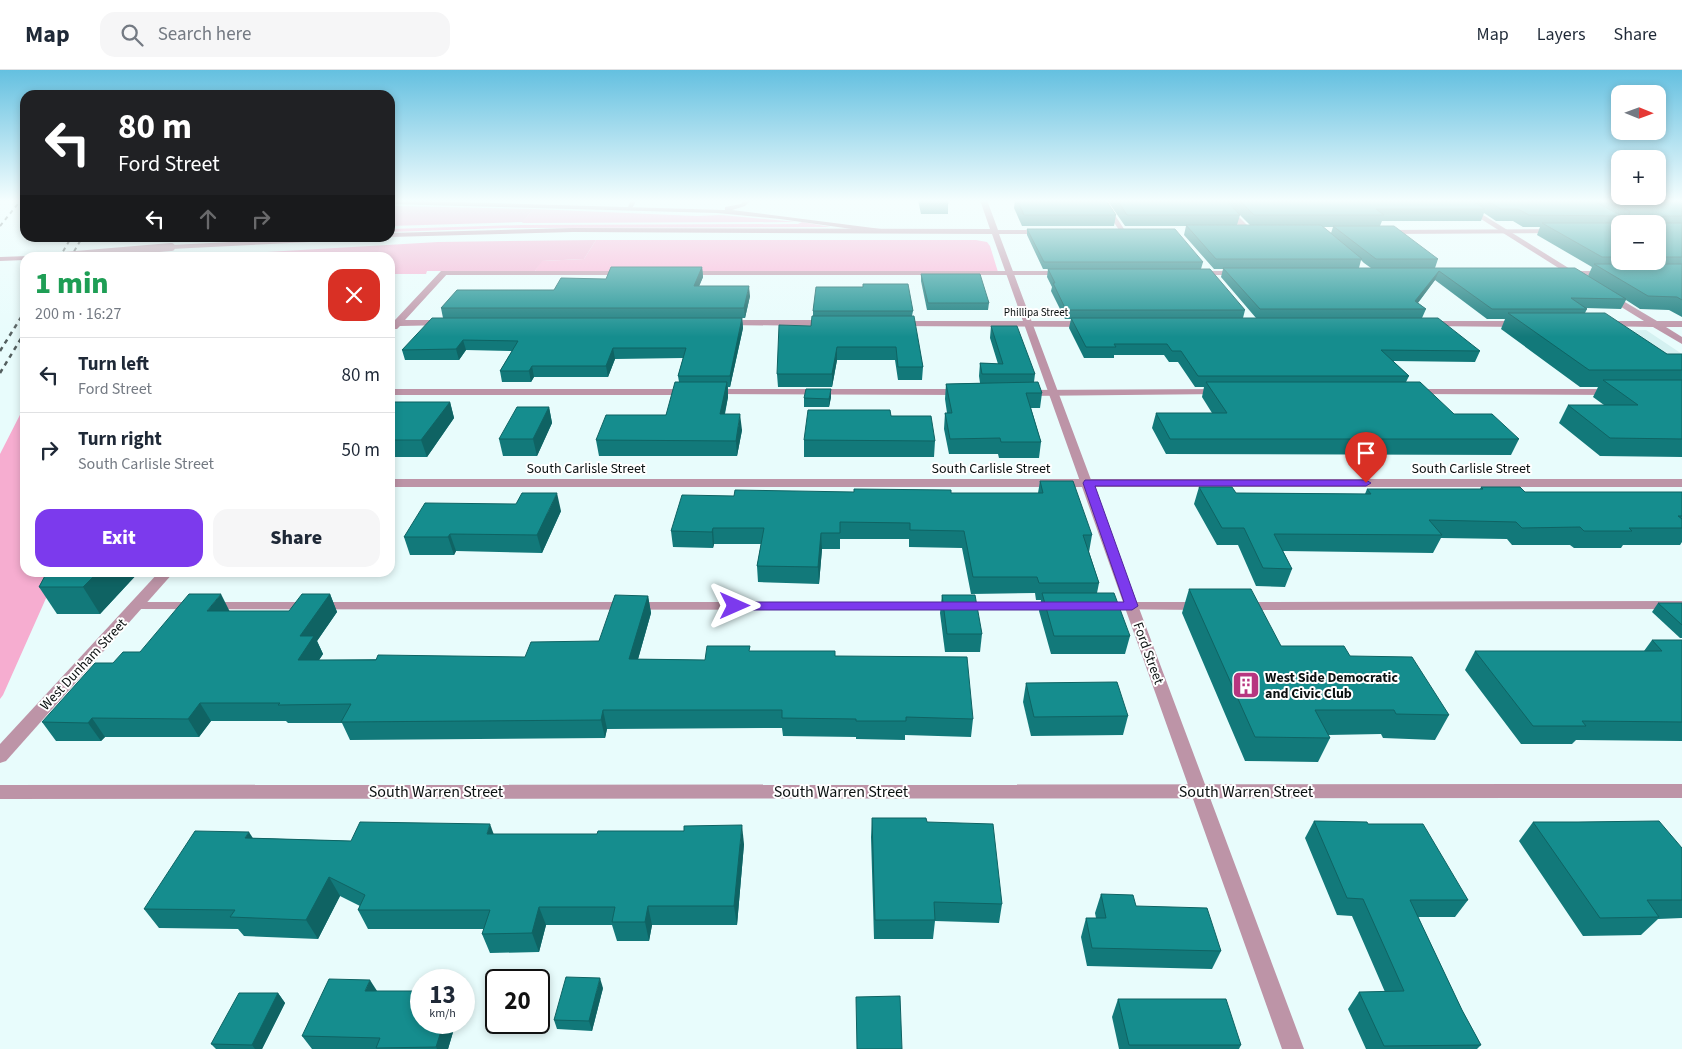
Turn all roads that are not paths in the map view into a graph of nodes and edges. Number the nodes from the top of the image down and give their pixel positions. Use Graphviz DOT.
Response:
graph roads {
  1 [pos="213,246"];
  2 [pos="1000,246"];
  3 [pos="1528,246"];
  4 [pos="119,252"];
  5 [pos="20,258"];
  6 [pos="0,259"];
  7 [pos="1205,266"];
  8 [pos="444,273"];
  9 [pos="635,273"];
  10 [pos="1070,273"];
  11 [pos="1184,273"];
  12 [pos="1211,273"];
  13 [pos="1241,273"];
  14 [pos="1554,273"];
  15 [pos="1574,273"];
  16 [pos="1613,273"];
  17 [pos="680,274"];
  18 [pos="1011,274"];
  19 [pos="1218,280"];
  20 [pos="1590,283"];
  21 [pos="1598,288"];
  22 [pos="395,322"];
  23 [pos="395,323"];
  24 [pos="457,323"];
  25 [pos="714,323"];
  26 [pos="842,324"];
  27 [pos="892,324"];
  28 [pos="1030,324"];
  29 [pos="1098,324"];
  30 [pos="1420,324"];
  31 [pos="1528,324"];
  32 [pos="1597,324"];
  33 [pos="1656,324"];
  34 [pos="1682,324"];
  35 [pos="1682,341"];
  36 [pos="395,392"];
  37 [pos="975,392"];
  38 [pos="1015,392"];
  39 [pos="1231,392"];
  40 [pos="1407,392"];
  41 [pos="1622,392"];
  42 [pos="1055,393"];
  43 [pos="395,482"];
  44 [pos="1088,483"];
  45 [pos="1682,483"];
  46 [pos="162,577"];
  47 [pos="136,606"];
  48 [pos="1072,606"];
  49 [pos="1092,606"];
  50 [pos="1132,606"];
  51 [pos="1210,606"];
  52 [pos="1230,606"];
  53 [pos="1682,606"];
  54 [pos="0,756"];
  55 [pos="1200,791"];
  56 [pos="1682,791"];
  57 [pos="0,792"];
  58 [pos="1294,1049"];
  1 -- 4 [label="street, bridge"];
  2 -- 18 [label="street, Ford Street"];
  3 -- 15 [label="street"];
  5 -- 6 [label="street"];
  7 -- 12 [label="lane"];
  8 -- 9 [label="lane"];
  8 -- 22 [label="street"];
  10 -- 18 [label="lane"];
  11 -- 12 [label="lane"];
  12 -- 13 [label="lane"];
  12 -- 19 [label="lane"];
  14 -- 15 [label="lane"];
  15 -- 16 [label="lane"];
  15 -- 20 [label="street"];
  17 -- 18 [label="lane"];
  18 -- 28 [label="street, Ford Street"];
  21 -- 33 [label="street"];
  23 -- 24 [label="street"];
  25 -- 26 [label="street"];
  27 -- 28 [label="street, Phillipa Street"];
  28 -- 29 [label="street, Phillipa Street"];
  28 -- 42 [label="street, Ford Street"];
  30 -- 31 [label="street"];
  32 -- 33 [label="street"];
  33 -- 34 [label="street"];
  33 -- 35 [label="street"];
  36 -- 37 [label="lane"];
  38 -- 42 [label="lane"];
  39 -- 42 [label="lane"];
  40 -- 41 [label="lane"];
  42 -- 44 [label="street, Ford Street"];
  43 -- 44 [label="street, South Carlisle Street"];
  44 -- 45 [label="street, South Carlisle Street"];
  44 -- 50 [label="street, Ford Street"];
  46 -- 47 [label="street, West Dunham Street"];
  47 -- 48 [label="lane"];
  47 -- 54 [label="street, West Dunham Street"];
  49 -- 50 [label="lane"];
  50 -- 51 [label="lane"];
  50 -- 55 [label="street, Ford Street"];
  52 -- 53 [label="lane"];
  55 -- 56 [label="street, South Warren Street"];
  55 -- 57 [label="street, South Warren Street"];
  55 -- 58 [label="street, Ford Street"];
}
